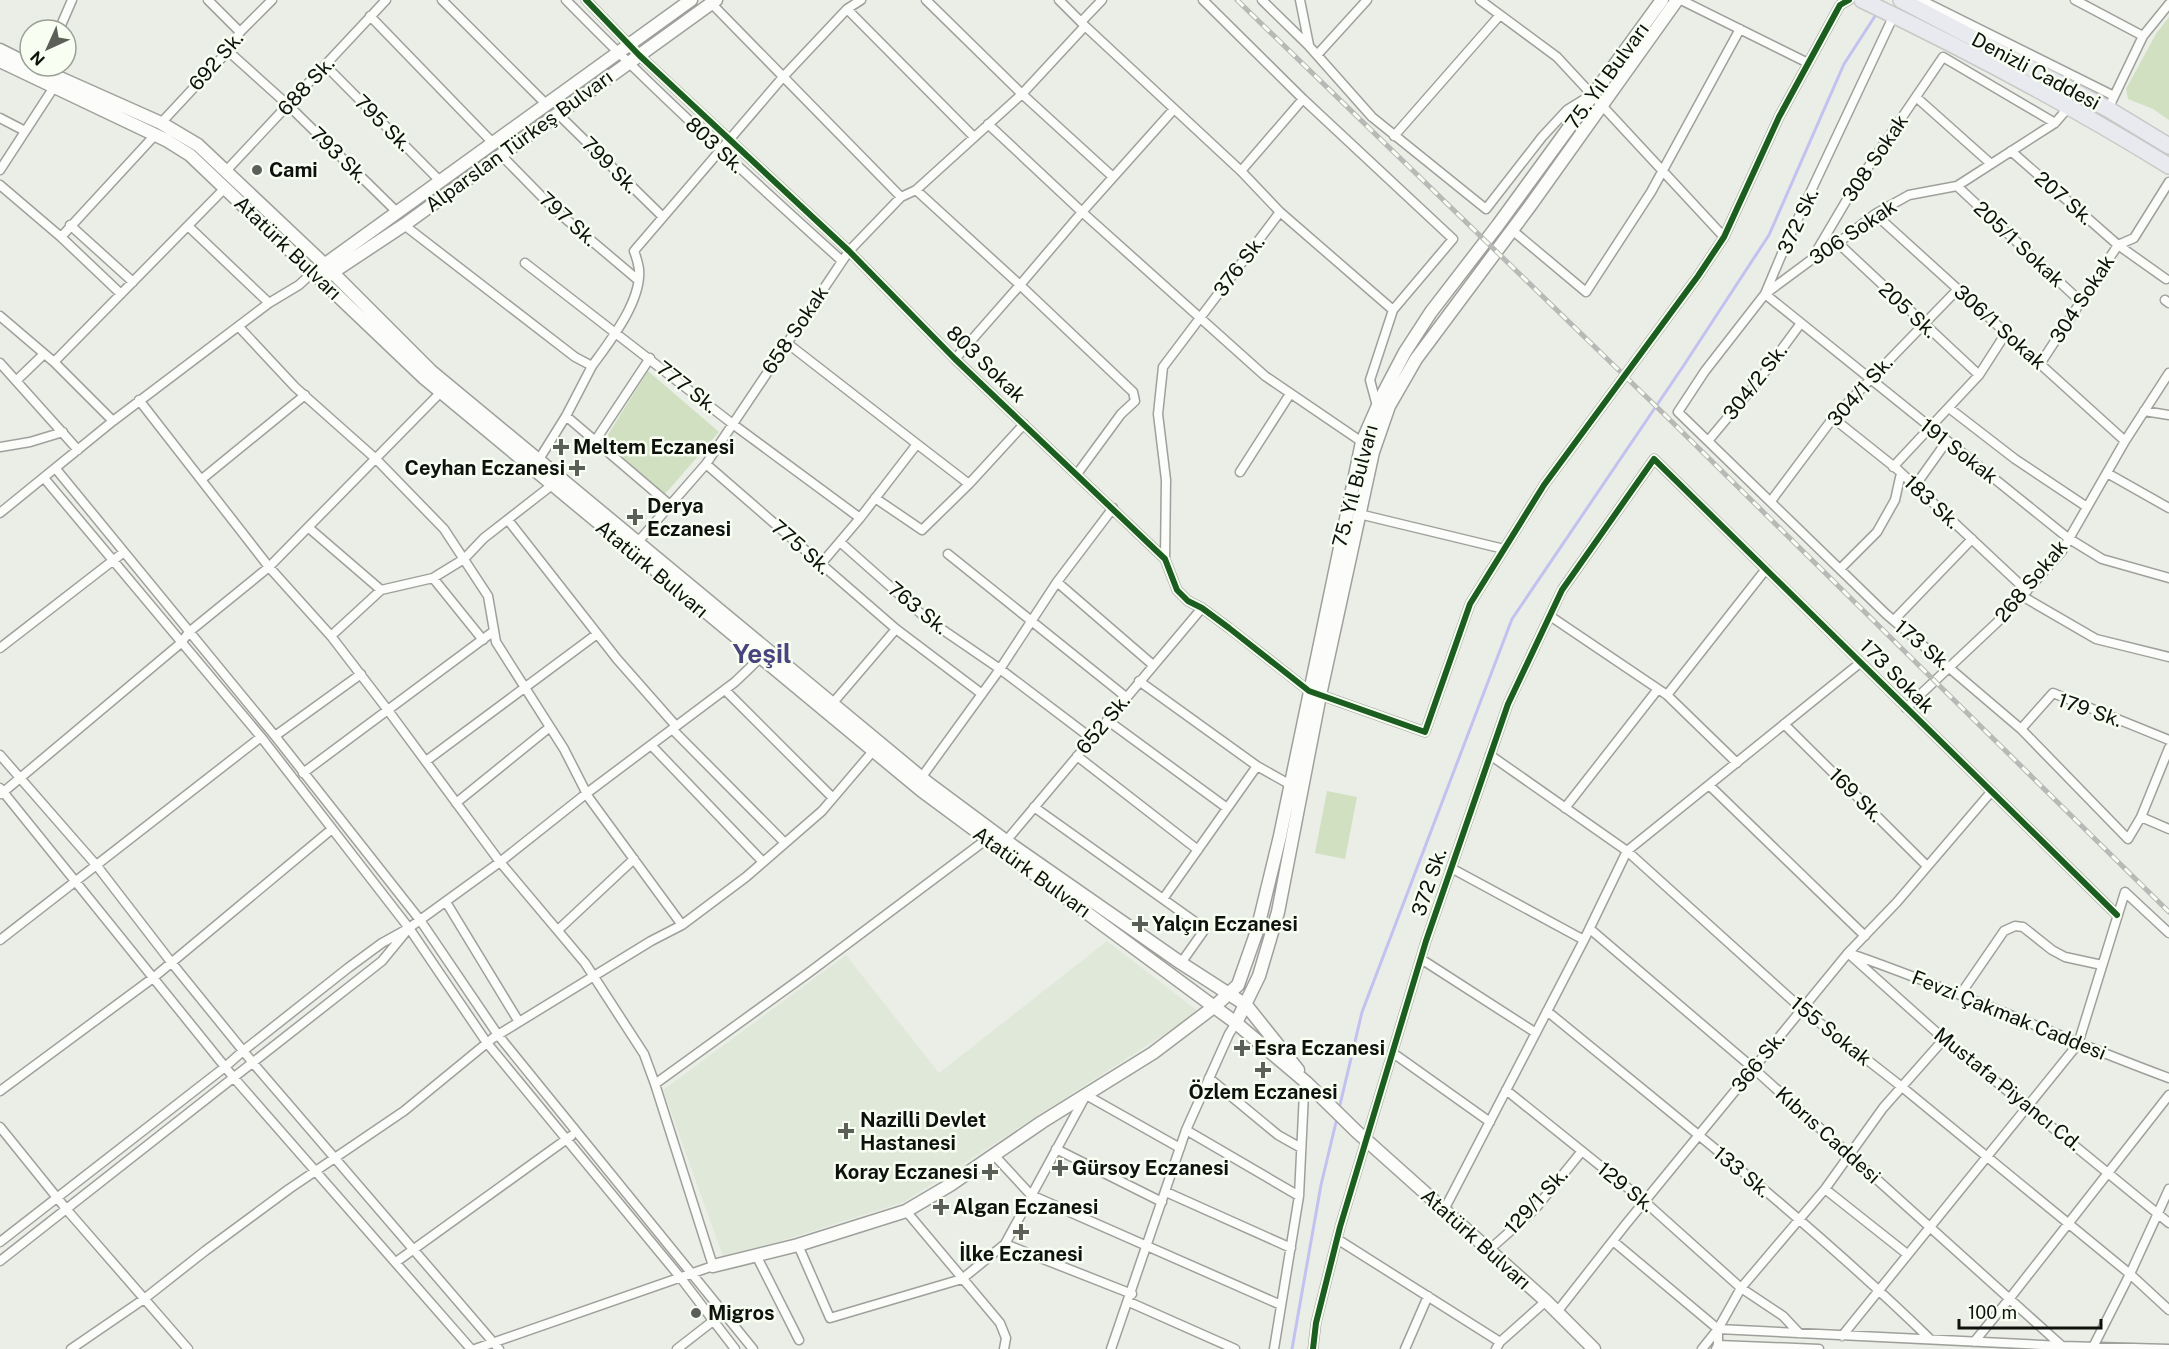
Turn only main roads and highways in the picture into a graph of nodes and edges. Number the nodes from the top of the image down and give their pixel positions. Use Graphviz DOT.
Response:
graph roads {
  1 [pos="691,0"];
  2 [pos="1662,0"];
  3 [pos="1679,0"];
  4 [pos="1862,0"];
  5 [pos="713,2"];
  6 [pos="1913,2"];
  7 [pos="0,50"];
  8 [pos="18,58"];
  9 [pos="0,61"];
  10 [pos="61,78"];
  11 [pos="1597,98"];
  12 [pos="2169,146"];
  13 [pos="2169,166"];
  14 [pos="329,269"];
  15 [pos="317,276"];
  16 [pos="427,375"];
  17 [pos="472,412"];
  18 [pos="1315,693"];
  19 [pos="1229,993"];
  20 [pos="1246,1005"];
  21 [pos="1215,1006"];
  22 [pos="1236,1023"];
  23 [pos="1310,1086"];
  24 [pos="713,1266"];
  25 [pos="1594,1349"];
  1 -- 14 [label="main road, Alparslan Türkeş Bulvarı"];
  2 -- 11 [label="main road, 75. Yıl Bulvarı"];
  3 -- 11 [label="main road, 75. Yıl Bulvarı"];
  4 -- 13 [label="highway"];
  5 -- 14 [label="main road, Alparslan Türkeş Bulvarı"];
  6 -- 12 [label="highway, Denizli Caddesi"];
  7 -- 8 [label="main road, Atatürk Bulvarı"];
  9 -- 15 [label="main road, Atatürk Bulvarı"];
  10 -- 14 [label="main road, Atatürk Bulvarı"];
  11 -- 18 [label="main road, 75. Yıl Bulvarı"];
  11 -- 18 [label="main road, 75. Yıl Bulvarı"];
  14 -- 15 [label="main road, Alparslan Türkeş Bulvarı"];
  14 -- 16 [label="main road, Atatürk Bulvarı"];
  15 -- 16 [label="main road, Atatürk Bulvarı"];
  16 -- 17 [label="main road, Atatürk Bulvarı"];
  16 -- 17 [label="main road, Atatürk Bulvarı"];
  17 -- 19 [label="main road, Atatürk Bulvarı"];
  17 -- 21 [label="main road, Atatürk Bulvarı"];
  18 -- 19 [label="main road, 75. Yıl Bulvarı"];
  18 -- 20 [label="main road, 75. Yıl Bulvarı"];
  19 -- 20 [label="main road, Atatürk Bulvarı"];
  19 -- 21 [label="main road, 75. Yıl Bulvarı"];
  20 -- 22 [label="main road, 75. Yıl Bulvarı"];
  20 -- 23 [label="main road, Atatürk Bulvarı"];
  21 -- 22 [label="main road, Atatürk Bulvarı"];
  21 -- 24 [label="main road, 75. Yıl Bulvarı"];
  22 -- 23 [label="main road, Atatürk Bulvarı"];
  23 -- 25 [label="main road, Atatürk Bulvarı"];
}
